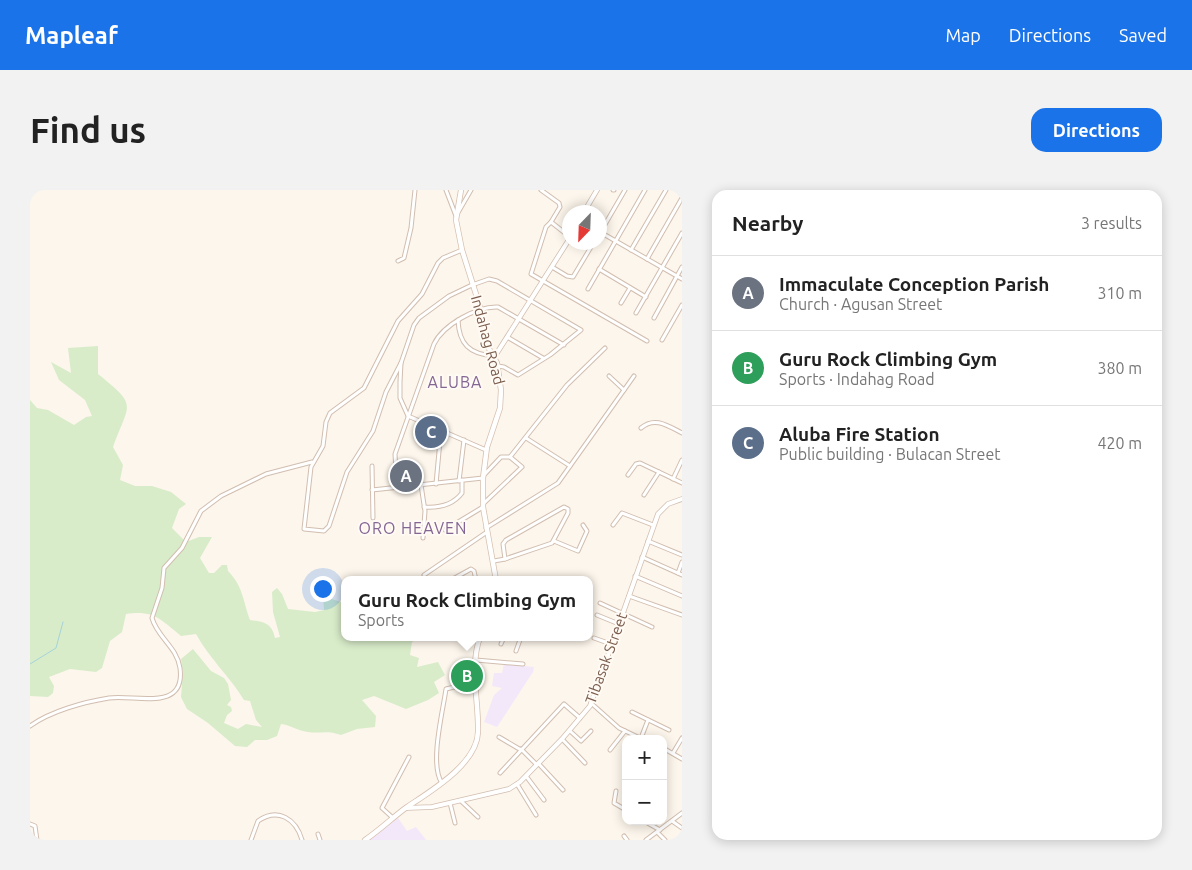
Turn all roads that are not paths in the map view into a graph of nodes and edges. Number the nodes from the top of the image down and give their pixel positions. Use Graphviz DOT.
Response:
graph roads {
  1 [pos="415,190"];
  2 [pos="446,190"];
  3 [pos="461,190"];
  4 [pos="471,190"];
  5 [pos="541,190"];
  6 [pos="597,190"];
  7 [pos="624,190"];
  8 [pos="645,190"];
  9 [pos="666,190"];
  10 [pos="682,198"];
  11 [pos="588,205"];
  12 [pos="456,216"];
  13 [pos="607,220"];
  14 [pos="551,222"];
  15 [pos="562,231"];
  16 [pos="682,233"];
  17 [pos="607,237"];
  18 [pos="616,242"];
  19 [pos="462,250"];
  20 [pos="563,250"];
  21 [pos="589,250"];
  22 [pos="631,250"];
  23 [pos="647,259"];
  24 [pos="398,261"];
  25 [pos="552,267"];
  26 [pos="682,267"];
  27 [pos="662,268"];
  28 [pos="599,269"];
  29 [pos="677,276"];
  30 [pos="682,279"];
  31 [pos="543,282"];
  32 [pos="472,285"];
  33 [pos="630,288"];
  34 [pos="588,289"];
  35 [pos="646,297"];
  36 [pos="532,301"];
  37 [pos="621,304"];
  38 [pos="682,304"];
  39 [pos="481,310"];
  40 [pos="636,314"];
  41 [pos="654,318"];
  42 [pos="458,320"];
  43 [pos="519,320"];
  44 [pos="507,337"];
  45 [pos="662,340"];
  46 [pos="647,341"];
  47 [pos="564,345"];
  48 [pos="605,348"];
  49 [pos="495,356"];
  50 [pos="543,358"];
  51 [pos="401,363"];
  52 [pos="498,366"];
  53 [pos="609,376"];
  54 [pos="634,376"];
  55 [pos="624,390"];
  56 [pos="408,416"];
  57 [pos="641,428"];
  58 [pos="441,430"];
  59 [pos="682,433"];
  60 [pos="526,438"];
  61 [pos="464,440"];
  62 [pos="486,450"];
  63 [pos="510,458"];
  64 [pos="682,460"];
  65 [pos="312,462"];
  66 [pos="372,466"];
  67 [pos="570,466"];
  68 [pos="659,472"];
  69 [pos="628,474"];
  70 [pos="483,477"];
  71 [pos="673,479"];
  72 [pos="460,481"];
  73 [pos="682,483"];
  74 [pos="436,484"];
  75 [pos="421,485"];
  76 [pos="397,488"];
  77 [pos="372,490"];
  78 [pos="644,495"];
  79 [pos="682,499"];
  80 [pos="483,506"];
  81 [pos="424,507"];
  82 [pos="373,518"];
  83 [pos="613,524"];
  84 [pos="584,525"];
  85 [pos="653,525"];
  86 [pos="445,530"];
  87 [pos="487,530"];
  88 [pos="423,538"];
  89 [pos="554,541"];
  90 [pos="648,541"];
  91 [pos="682,555"];
  92 [pos="642,557"];
  93 [pos="505,559"];
  94 [pos="494,561"];
  95 [pos="682,562"];
  96 [pos="678,573"];
  97 [pos="424,575"];
  98 [pos="682,575"];
  99 [pos="458,576"];
  100 [pos="475,576"];
  101 [pos="496,576"];
  102 [pos="635,576"];
  103 [pos="629,596"];
  104 [pos="682,596"];
  105 [pos="600,603"];
  106 [pos="622,614"];
  107 [pos="597,615"];
  108 [pos="682,615"];
  109 [pos="618,624"];
  110 [pos="652,627"];
  111 [pos="594,638"];
  112 [pos="479,641"];
  113 [pos="502,641"];
  114 [pos="520,641"];
  115 [pos="501,644"];
  116 [pos="611,644"];
  117 [pos="516,651"];
  118 [pos="476,660"];
  119 [pos="523,664"];
  120 [pos="475,682"];
  121 [pos="590,703"];
  122 [pos="632,712"];
  123 [pos="580,718"];
  124 [pos="648,720"];
  125 [pos="30,726"];
  126 [pos="668,730"];
  127 [pos="570,731"];
  128 [pos="591,731"];
  129 [pos="625,731"];
  130 [pos="634,735"];
  131 [pos="642,735"];
  132 [pos="499,738"];
  133 [pos="682,738"];
  134 [pos="562,739"];
  135 [pos="521,750"];
  136 [pos="610,750"];
  137 [pos="667,750"];
  138 [pos="673,753"];
  139 [pos="409,757"];
  140 [pos="682,759"];
  141 [pos="537,763"];
  142 [pos="585,763"];
  143 [pos="500,773"];
  144 [pos="526,776"];
  145 [pos="442,783"];
  146 [pos="517,784"];
  147 [pos="563,790"];
  148 [pos="616,791"];
  149 [pos="544,800"];
  150 [pos="461,801"];
  151 [pos="450,803"];
  152 [pos="406,808"];
  153 [pos="622,808"];
  154 [pos="682,813"];
  155 [pos="536,815"];
  156 [pos="478,817"];
  157 [pos="394,819"];
  158 [pos="672,821"];
  159 [pos="455,823"];
  160 [pos="30,824"];
  161 [pos="650,825"];
  162 [pos="682,828"];
  163 [pos="658,831"];
  164 [pos="318,834"];
  165 [pos="624,836"];
  166 [pos="37,840"];
  167 [pos="250,840"];
  168 [pos="301,840"];
  169 [pos="320,840"];
  170 [pos="365,840"];
  171 [pos="627,840"];
  172 [pos="646,840"];
  173 [pos="665,840"];
  1 -- 24 [label="street"];
  2 -- 12 [label="street"];
  3 -- 12 [label="main road, Indahag Road"];
  4 -- 12 [label="street"];
  5 -- 14 [label="street"];
  6 -- 11 [label="street"];
  7 -- 13 [label="street"];
  8 -- 18 [label="street"];
  9 -- 22 [label="street"];
  10 -- 23 [label="street"];
  12 -- 19 [label="main road, Indahag Road"];
  14 -- 15 [label="street"];
  14 -- 31 [label="street"];
  16 -- 27 [label="street"];
  17 -- 18 [label="street"];
  18 -- 22 [label="street"];
  18 -- 28 [label="street"];
  19 -- 32 [label="main road, Indahag Road"];
  19 -- 65 [label="street"];
  20 -- 25 [label="street"];
  21 -- 25 [label="street"];
  22 -- 23 [label="street"];
  23 -- 27 [label="street"];
  25 -- 31 [label="street"];
  26 -- 29 [label="street"];
  27 -- 29 [label="street"];
  27 -- 35 [label="street"];
  28 -- 33 [label="street"];
  28 -- 34 [label="street"];
  29 -- 30 [label="street"];
  29 -- 41 [label="street"];
  31 -- 36 [label="street"];
  31 -- 46 [label="street"];
  32 -- 36 [label="street"];
  32 -- 39 [label="main road, Indahag Road"];
  32 -- 51 [label="street"];
  33 -- 35 [label="street"];
  33 -- 37 [label="street"];
  35 -- 40 [label="street"];
  36 -- 43 [label="street"];
  36 -- 47 [label="street"];
  38 -- 45 [label="street"];
  39 -- 42 [label="street"];
  39 -- 43 [label="street"];
  39 -- 49 [label="main road, Indahag Road"];
  42 -- 49 [label="street"];
  42 -- 56 [label="street"];
  43 -- 44 [label="street"];
  43 -- 47 [label="street"];
  44 -- 49 [label="street"];
  44 -- 50 [label="street"];
  47 -- 50 [label="street"];
  48 -- 60 [label="street"];
  49 -- 52 [label="main road, Indahag Road"];
  50 -- 52 [label="street"];
  51 -- 56 [label="street"];
  51 -- 65 [label="street"];
  52 -- 62 [label="main road, Indahag Road"];
  53 -- 55 [label="street"];
  54 -- 55 [label="street"];
  55 -- 67 [label="street"];
  56 -- 58 [label="street"];
  56 -- 76 [label="street"];
  57 -- 59 [label="street"];
  58 -- 61 [label="street"];
  58 -- 74 [label="street"];
  60 -- 63 [label="street"];
  60 -- 67 [label="street"];
  61 -- 62 [label="street"];
  61 -- 72 [label="street"];
  62 -- 70 [label="main road, Indahag Road"];
  63 -- 70 [label="street"];
  63 -- 80 [label="street"];
  64 -- 71 [label="street"];
  65 -- 125 [label="street"];
  66 -- 77 [label="street"];
  67 -- 87 [label="street"];
  68 -- 69 [label="street"];
  68 -- 71 [label="street"];
  68 -- 78 [label="street"];
  70 -- 72 [label="street"];
  70 -- 80 [label="main road, Indahag Road"];
  71 -- 73 [label="street"];
  72 -- 74 [label="street"];
  72 -- 81 [label="street"];
  74 -- 75 [label="street"];
  75 -- 76 [label="street"];
  75 -- 81 [label="street"];
  76 -- 77 [label="street"];
  77 -- 82 [label="street"];
  79 -- 85 [label="street, Tibasak Street"];
  80 -- 86 [label="street"];
  80 -- 87 [label="main road, Indahag Road"];
  81 -- 88 [label="street"];
  83 -- 85 [label="street"];
  84 -- 89 [label="street"];
  85 -- 90 [label="street, Tibasak Street"];
  87 -- 94 [label="main road, Indahag Road"];
  87 -- 97 [label="street"];
  89 -- 93 [label="street"];
  89 -- 93 [label="street"];
  90 -- 91 [label="street"];
  90 -- 92 [label="street, Tibasak Street"];
  92 -- 96 [label="street"];
  92 -- 102 [label="street, Tibasak Street"];
  93 -- 94 [label="street"];
  94 -- 101 [label="main road, Indahag Road"];
  95 -- 96 [label="street"];
  96 -- 98 [label="street"];
  99 -- 100 [label="street"];
  102 -- 103 [label="street, Tibasak Street"];
  102 -- 104 [label="street"];
  103 -- 106 [label="street, Tibasak Street"];
  103 -- 108 [label="street"];
  105 -- 106 [label="street"];
  106 -- 109 [label="street, Tibasak Street"];
  106 -- 110 [label="street"];
  107 -- 109 [label="street"];
  109 -- 116 [label="street, Tibasak Street"];
  111 -- 116 [label="street"];
  112 -- 118 [label="main road"];
  113 -- 115 [label="street"];
  114 -- 117 [label="street"];
  116 -- 121 [label="street, Tibasak Street"];
  118 -- 119 [label="street"];
  118 -- 120 [label="main road"];
  120 -- 145 [label="main road"];
  120 -- 145 [label="street"];
  121 -- 123 [label="street, Tibasak Street"];
  121 -- 129 [label="street"];
  122 -- 124 [label="street"];
  123 -- 127 [label="street, Tibasak Street"];
  123 -- 135 [label="street"];
  124 -- 126 [label="street"];
  124 -- 131 [label="street"];
  127 -- 128 [label="street"];
  127 -- 134 [label="street, Tibasak Street"];
  129 -- 130 [label="street"];
  129 -- 136 [label="street"];
  132 -- 135 [label="street"];
  133 -- 138 [label="street"];
  134 -- 141 [label="street, Tibasak Street"];
  134 -- 142 [label="street"];
  135 -- 141 [label="street"];
  135 -- 143 [label="street"];
  137 -- 138 [label="street"];
  138 -- 140 [label="street"];
  139 -- 157 [label="street"];
  141 -- 144 [label="street, Tibasak Street"];
  141 -- 147 [label="street"];
  144 -- 146 [label="street, Tibasak Street"];
  144 -- 149 [label="street"];
  145 -- 152 [label="main road"];
  146 -- 150 [label="street, Tibasak Street"];
  146 -- 155 [label="street"];
  148 -- 153 [label="street"];
  150 -- 151 [label="street, Tibasak Street"];
  150 -- 156 [label="street"];
  151 -- 152 [label="street, Tibasak Street"];
  151 -- 159 [label="street"];
  152 -- 157 [label="main road"];
  154 -- 158 [label="street"];
  157 -- 170 [label="main road"];
  158 -- 162 [label="street"];
  158 -- 163 [label="street"];
  160 -- 166 [label="street"];
  161 -- 163 [label="street"];
  163 -- 172 [label="street"];
  163 -- 173 [label="street"];
  164 -- 169 [label="street"];
  165 -- 171 [label="street"];
  167 -- 168 [label="street"];
}
